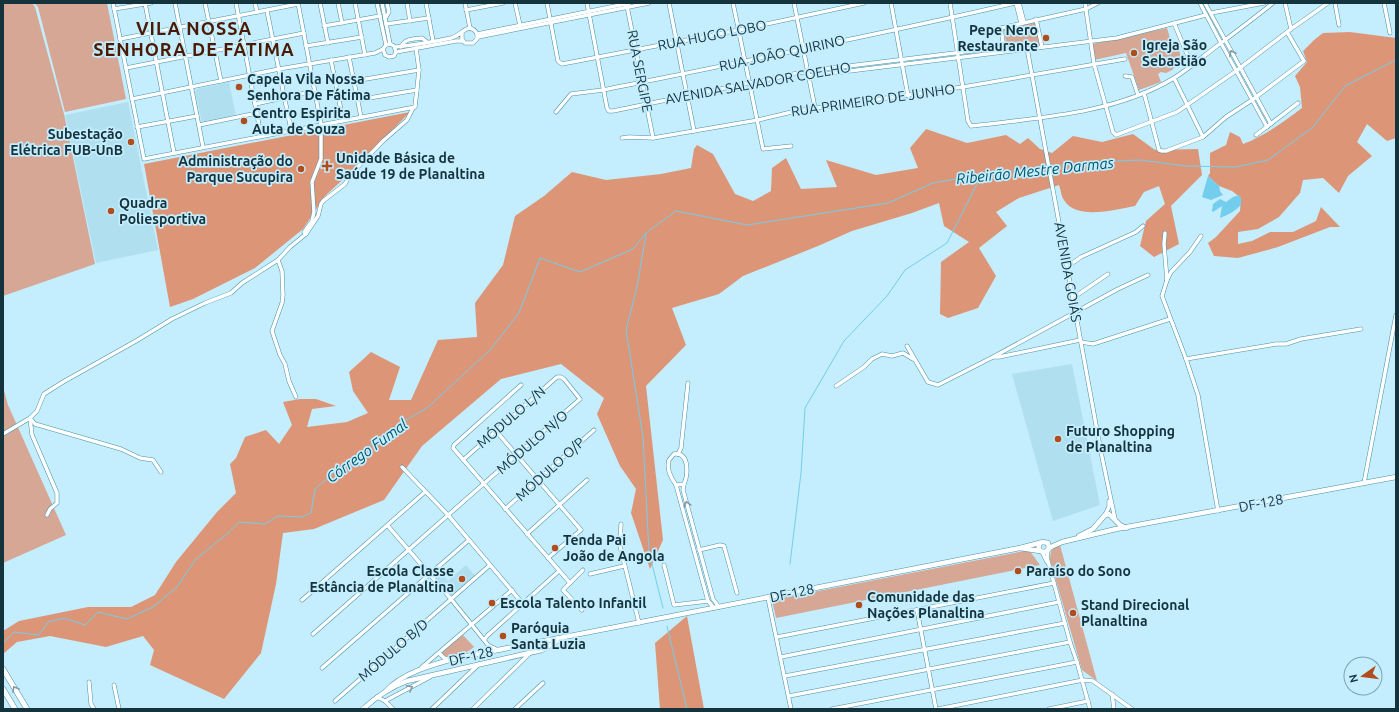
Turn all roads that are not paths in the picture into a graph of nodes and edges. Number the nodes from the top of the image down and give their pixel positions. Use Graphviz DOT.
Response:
graph roads {
  1 [pos="113,3"];
  2 [pos="151,3"];
  3 [pos="175,3"];
  4 [pos="205,3"];
  5 [pos="236,3"];
  6 [pos="255,3"];
  7 [pos="275,3"];
  8 [pos="320,3"];
  9 [pos="338,3"];
  10 [pos="355,3"];
  11 [pos="378,3"];
  12 [pos="382,3"];
  13 [pos="387,3"];
  14 [pos="407,3"];
  15 [pos="426,3"];
  16 [pos="465,3"];
  17 [pos="502,3"];
  18 [pos="515,3"];
  19 [pos="547,3"];
  20 [pos="587,3"];
  21 [pos="649,3"];
  22 [pos="669,3"];
  23 [pos="733,3"];
  24 [pos="794,3"];
  25 [pos="864,3"];
  26 [pos="890,3"];
  27 [pos="950,3"];
  28 [pos="1017,3"];
  29 [pos="1085,3"];
  30 [pos="1098,3"];
  31 [pos="1200,3"];
  32 [pos="1205,3"];
  33 [pos="1235,3"];
  34 [pos="1264,3"];
  35 [pos="1273,3"];
  36 [pos="1285,3"];
  37 [pos="1328,3"];
  38 [pos="1335,3"];
  39 [pos="1384,3"];
  40 [pos="145,4"];
  41 [pos="298,4"];
  42 [pos="628,4"];
  43 [pos="1236,8"];
  44 [pos="276,9"];
  45 [pos="1086,9"];
  46 [pos="114,10"];
  47 [pos="267,10"];
  48 [pos="466,10"];
  49 [pos="257,12"];
  50 [pos="589,13"];
  51 [pos="1211,13"];
  52 [pos="1206,15"];
  53 [pos="238,16"];
  54 [pos="380,16"];
  55 [pos="428,18"];
  56 [pos="797,18"];
  57 [pos="952,18"];
  58 [pos="385,19"];
  59 [pos="1036,19"];
  60 [pos="358,20"];
  61 [pos="410,21"];
  62 [pos="550,21"];
  63 [pos="209,22"];
  64 [pos="1022,22"];
  65 [pos="342,23"];
  66 [pos="1174,23"];
  67 [pos="386,24"];
  68 [pos="520,25"];
  69 [pos="1339,25"];
  70 [pos="324,26"];
  71 [pos="180,27"];
  72 [pos="470,28"];
  73 [pos="739,30"];
  74 [pos="896,30"];
  75 [pos="1289,31"];
  76 [pos="150,33"];
  77 [pos="304,33"];
  78 [pos="462,33"];
  79 [pos="1390,33"];
  80 [pos="477,35"];
  81 [pos="362,37"];
  82 [pos="120,39"];
  83 [pos="273,39"];
  84 [pos="1226,40"];
  85 [pos="433,41"];
  86 [pos="463,41"];
  87 [pos="677,41"];
  88 [pos="1090,41"];
  89 [pos="328,43"];
  90 [pos="1221,43"];
  91 [pos="388,44"];
  92 [pos="244,45"];
  93 [pos="306,46"];
  94 [pos="1004,47"];
  95 [pos="1042,47"];
  96 [pos="416,48"];
  97 [pos="1027,48"];
  98 [pos="383,49"];
  99 [pos="803,49"];
  100 [pos="396,50"];
  101 [pos="636,50"];
  102 [pos="215,51"];
  103 [pos="1005,52"];
  104 [pos="375,53"];
  105 [pos="365,55"];
  106 [pos="385,55"];
  107 [pos="958,55"];
  108 [pos="186,57"];
  109 [pos="349,57"];
  110 [pos="597,57"];
  111 [pos="1125,59"];
  112 [pos="332,60"];
  113 [pos="745,61"];
  114 [pos="156,62"];
  115 [pos="902,62"];
  116 [pos="309,63"];
  117 [pos="1094,64"];
  118 [pos="1192,66"];
  119 [pos="126,68"];
  120 [pos="1240,68"];
  121 [pos="279,69"];
  122 [pos="419,70"];
  123 [pos="808,71"];
  124 [pos="1236,71"];
  125 [pos="683,74"];
  126 [pos="250,75"];
  127 [pos="809,76"];
  128 [pos="1032,76"];
  129 [pos="1125,76"];
  130 [pos="1174,78"];
  131 [pos="221,81"];
  132 [pos="354,81"];
  133 [pos="642,82"];
  134 [pos="749,84"];
  135 [pos="192,86"];
  136 [pos="963,87"];
  137 [pos="418,90"];
  138 [pos="603,90"];
  139 [pos="315,91"];
  140 [pos="162,92"];
  141 [pos="1144,92"];
  142 [pos="1138,95"];
  143 [pos="687,96"];
  144 [pos="908,96"];
  145 [pos="1256,97"];
  146 [pos="132,98"];
  147 [pos="284,98"];
  148 [pos="357,100"];
  149 [pos="1252,100"];
  150 [pos="1298,103"];
  151 [pos="255,104"];
  152 [pos="646,104"];
  153 [pos="1187,105"];
  154 [pos="1106,106"];
  155 [pos="414,107"];
  156 [pos="815,108"];
  157 [pos="556,112"];
  158 [pos="257,113"];
  159 [pos="197,116"];
  160 [pos="361,117"];
  161 [pos="1040,117"];
  162 [pos="343,120"];
  163 [pos="758,120"];
  164 [pos="168,122"];
  165 [pos="1151,122"];
  166 [pos="321,124"];
  167 [pos="199,125"];
  168 [pos="1269,125"];
  169 [pos="137,127"];
  170 [pos="291,130"];
  171 [pos="694,131"];
  172 [pos="1256,135"];
  173 [pos="262,136"];
  174 [pos="1202,137"];
  175 [pos="622,138"];
  176 [pos="653,138"];
  177 [pos="791,146"];
  178 [pos="204,147"];
  179 [pos="174,153"];
  180 [pos="1143,226"];
  181 [pos="1165,233"];
  182 [pos="306,234"];
  183 [pos="1201,236"];
  184 [pos="278,260"];
  185 [pos="1066,263"];
  186 [pos="1165,268"];
  187 [pos="1171,272"];
  188 [pos="1108,274"];
  189 [pos="1148,275"];
  190 [pos="1167,280"];
  191 [pos="1073,298"];
  192 [pos="1076,313"];
  193 [pos="1396,315"];
  194 [pos="1170,319"];
  195 [pos="1361,329"];
  196 [pos="1080,341"];
  197 [pos="907,346"];
  198 [pos="993,357"];
  199 [pos="1186,359"];
  200 [pos="914,360"];
  201 [pos="561,377"];
  202 [pos="688,383"];
  203 [pos="521,385"];
  204 [pos="836,386"];
  205 [pos="296,397"];
  206 [pos="30,418"];
  207 [pos="594,430"];
  208 [pos="496,431"];
  209 [pos="3,434"];
  210 [pos="678,454"];
  211 [pos="517,455"];
  212 [pos="463,460"];
  213 [pos="402,467"];
  214 [pos="161,472"];
  215 [pos="1396,478"];
  216 [pos="538,480"];
  217 [pos="587,480"];
  218 [pos="1364,483"];
  219 [pos="484,484"];
  220 [pos="684,484"];
  221 [pos="676,485"];
  222 [pos="425,492"];
  223 [pos="1109,496"];
  224 [pos="560,504"];
  225 [pos="505,509"];
  226 [pos="1218,511"];
  227 [pos="47,515"];
  228 [pos="1105,515"];
  229 [pos="448,516"];
  230 [pos="1114,518"];
  231 [pos="692,520"];
  232 [pos="687,522"];
  233 [pos="621,524"];
  234 [pos="388,526"];
  235 [pos="1097,526"];
  236 [pos="1126,528"];
  237 [pos="1102,533"];
  238 [pos="527,534"];
  239 [pos="469,540"];
  240 [pos="1047,542"];
  241 [pos="1040,543"];
  242 [pos="1020,548"];
  243 [pos="1049,549"];
  244 [pos="408,550"];
  245 [pos="698,551"];
  246 [pos="1041,552"];
  247 [pos="548,558"];
  248 [pos="490,565"];
  249 [pos="664,565"];
  250 [pos="1048,565"];
  251 [pos="624,566"];
  252 [pos="583,570"];
  253 [pos="559,571"];
  254 [pos="430,574"];
  255 [pos="590,574"];
  256 [pos="570,583"];
  257 [pos="1054,583"];
  258 [pos="707,587"];
  259 [pos="512,590"];
  260 [pos="738,593"];
  261 [pos="768,598"];
  262 [pos="451,599"];
  263 [pos="302,600"];
  264 [pos="708,601"];
  265 [pos="1059,602"];
  266 [pos="523,604"];
  267 [pos="720,607"];
  268 [pos="714,608"];
  269 [pos="582,610"];
  270 [pos="917,610"];
  271 [pos="639,623"];
  272 [pos="1065,623"];
  273 [pos="472,625"];
  274 [pos="920,629"];
  275 [pos="313,634"];
  276 [pos="563,637"];
  277 [pos="777,637"];
  278 [pos="484,640"];
  279 [pos="1070,642"];
  280 [pos="530,643"];
  281 [pos="488,645"];
  282 [pos="498,650"];
  283 [pos="924,650"];
  284 [pos="531,652"];
  285 [pos="483,653"];
  286 [pos="440,654"];
  287 [pos="781,657"];
  288 [pos="448,660"];
  289 [pos="1077,662"];
  290 [pos="480,664"];
  291 [pos="322,668"];
  292 [pos="3,669"];
  293 [pos="928,669"];
  294 [pos="418,671"];
  295 [pos="449,671"];
  296 [pos="434,675"];
  297 [pos="785,676"];
  298 [pos="1083,680"];
  299 [pos="89,682"];
  300 [pos="542,683"];
  301 [pos="114,685"];
  302 [pos="3,689"];
  303 [pos="932,689"];
  304 [pos="386,691"];
  305 [pos="1112,694"];
  306 [pos="789,696"];
  307 [pos="377,697"];
  308 [pos="335,700"];
  309 [pos="385,701"];
  310 [pos="1088,701"];
  311 [pos="15,709"];
  312 [pos="27,709"];
  313 [pos="94,709"];
  314 [pos="119,709"];
  315 [pos="363,709"];
  316 [pos="393,709"];
  317 [pos="432,709"];
  318 [pos="473,709"];
  319 [pos="515,709"];
  320 [pos="791,709"];
  321 [pos="832,709"];
  322 [pos="937,709"];
  323 [pos="1049,709"];
  324 [pos="1090,709"];
  325 [pos="1114,709"];
  326 [pos="1132,709"];
  1 -- 46 [label="street"];
  2 -- 40 [label="street"];
  3 -- 71 [label="street"];
  4 -- 63 [label="street"];
  5 -- 53 [label="street"];
  6 -- 49 [label="street"];
  7 -- 44 [label="street"];
  8 -- 70 [label="street"];
  9 -- 65 [label="street"];
  10 -- 60 [label="street"];
  11 -- 54 [label="street"];
  12 -- 58 [label="street"];
  13 -- 58 [label="street"];
  14 -- 61 [label="street"];
  15 -- 55 [label="street"];
  16 -- 48 [label="street"];
  17 -- 48 [label="street"];
  18 -- 68 [label="street"];
  19 -- 62 [label="street"];
  20 -- 50 [label="street"];
  21 -- 42 [label="street"];
  22 -- 87 [label="street"];
  23 -- 73 [label="street"];
  24 -- 56 [label="street"];
  25 -- 56 [label="street, RUA HUGO LOBO"];
  26 -- 74 [label="street"];
  27 -- 57 [label="street"];
  28 -- 57 [label="street, RUA JOÃO QUIRINO"];
  28 -- 64 [label="street"];
  29 -- 45 [label="street"];
  30 -- 45 [label="street"];
  31 -- 52 [label="street"];
  32 -- 51 [label="street"];
  33 -- 43 [label="street"];
  34 -- 43 [label="street"];
  35 -- 84 [label="street"];
  36 -- 75 [label="street"];
  37 -- 75 [label="street"];
  38 -- 69 [label="street"];
  39 -- 79 [label="street"];
  40 -- 46 [label="street"];
  40 -- 76 [label="street"];
  41 -- 44 [label="street"];
  41 -- 77 [label="street"];
  42 -- 50 [label="street"];
  42 -- 101 [label="street, RUA SERGIPE"];
  43 -- 51 [label="street"];
  44 -- 47 [label="street"];
  45 -- 59 [label="street"];
  45 -- 88 [label="street"];
  46 -- 82 [label="street"];
  47 -- 49 [label="street"];
  47 -- 83 [label="street"];
  48 -- 72 [label="street"];
  49 -- 53 [label="street"];
  50 -- 62 [label="street"];
  50 -- 110 [label="street"];
  51 -- 84 [label="street"];
  52 -- 66 [label="street, AVENIDA SALVADOR COELHO"];
  52 -- 90 [label="street"];
  53 -- 63 [label="street"];
  53 -- 92 [label="street"];
  54 -- 60 [label="street"];
  54 -- 91 [label="street"];
  55 -- 61 [label="street"];
  55 -- 85 [label="street"];
  56 -- 73 [label="street, RUA HUGO LOBO"];
  56 -- 99 [label="street"];
  57 -- 74 [label="street, RUA JOÃO QUIRINO"];
  57 -- 107 [label="street"];
  58 -- 67 [label="street"];
  59 -- 64 [label="street"];
  59 -- 95 [label="street"];
  60 -- 65 [label="street"];
  60 -- 81 [label="street"];
  61 -- 67 [label="street"];
  62 -- 68 [label="street"];
  62 -- 80 [label="street"];
  62 -- 110 [label="street, RUA HUGO LOBO"];
  63 -- 71 [label="street"];
  63 -- 102 [label="street"];
  64 -- 94 [label="street"];
  65 -- 70 [label="street"];
  66 -- 88 [label="street, AVENIDA SALVADOR COELHO"];
  66 -- 118 [label="street"];
  67 -- 91 [label="street"];
  68 -- 80 [label="street"];
  70 -- 89 [label="street"];
  71 -- 76 [label="street"];
  71 -- 108 [label="street"];
  72 -- 78 [label="street"];
  72 -- 80 [label="street"];
  73 -- 87 [label="street, RUA HUGO LOBO"];
  73 -- 113 [label="street"];
  74 -- 99 [label="street, RUA JOÃO QUIRINO"];
  74 -- 115 [label="street"];
  75 -- 120 [label="street"];
  75 -- 145 [label="street"];
  76 -- 82 [label="street"];
  76 -- 114 [label="street"];
  77 -- 83 [label="street"];
  77 -- 93 [label="street"];
  78 -- 85 [label="street"];
  78 -- 86 [label="street"];
  80 -- 86 [label="street"];
  81 -- 89 [label="street"];
  81 -- 105 [label="street"];
  82 -- 119 [label="street"];
  83 -- 92 [label="street"];
  83 -- 121 [label="street"];
  84 -- 90 [label="street"];
  120 -- 84 [label="street, one-way"];
  85 -- 100 [label="street"];
  86 -- 96 [label="street"];
  87 -- 101 [label="street, RUA HUGO LOBO"];
  87 -- 125 [label="street"];
  88 -- 95 [label="street, AVENIDA SALVADOR COELHO"];
  88 -- 117 [label="street"];
  89 -- 93 [label="street"];
  90 -- 118 [label="street"];
  90 -- 124 [label="street"];
  91 -- 98 [label="street"];
  91 -- 100 [label="street"];
  92 -- 102 [label="street"];
  92 -- 126 [label="street"];
  93 -- 116 [label="street"];
  94 -- 103 [label="street"];
  94 -- 107 [label="street, AVENIDA SALVADOR COELHO"];
  95 -- 97 [label="street, AVENIDA SALVADOR COELHO"];
  96 -- 100 [label="street"];
  96 -- 122 [label="street"];
  97 -- 103 [label="street, AVENIDA SALVADOR COELHO"];
  97 -- 128 [label="street, AVENIDA GOIÁS"];
  98 -- 104 [label="street"];
  98 -- 106 [label="street"];
  99 -- 113 [label="street, RUA JOÃO QUIRINO"];
  99 -- 123 [label="street"];
  100 -- 106 [label="street"];
  101 -- 110 [label="street, RUA HUGO LOBO"];
  101 -- 133 [label="street, RUA SERGIPE"];
  102 -- 108 [label="street"];
  102 -- 131 [label="street"];
  103 -- 107 [label="street, AVENIDA SALVADOR COELHO"];
  104 -- 105 [label="street"];
  104 -- 106 [label="street"];
  105 -- 109 [label="street"];
  107 -- 115 [label="street, AVENIDA SALVADOR COELHO"];
  107 -- 136 [label="street"];
  108 -- 114 [label="street"];
  108 -- 135 [label="street"];
  109 -- 112 [label="street"];
  109 -- 132 [label="street"];
  110 -- 138 [label="street"];
  111 -- 117 [label="street, RUA PRIMEIRO DE JUNHO"];
  112 -- 116 [label="street"];
  112 -- 162 [label="street"];
  113 -- 125 [label="street, RUA JOÃO QUIRINO"];
  113 -- 134 [label="street"];
  114 -- 119 [label="street"];
  114 -- 140 [label="street"];
  115 -- 123 [label="street, AVENIDA SALVADOR COELHO"];
  115 -- 127 [label="street, AVENIDA SALVADOR COELHO"];
  115 -- 144 [label="street"];
  116 -- 121 [label="street"];
  116 -- 139 [label="street"];
  117 -- 128 [label="street, RUA PRIMEIRO DE JUNHO"];
  117 -- 154 [label="street"];
  118 -- 130 [label="street"];
  119 -- 146 [label="street"];
  120 -- 124 [label="street"];
  120 -- 145 [label="street"];
  121 -- 126 [label="street"];
  121 -- 147 [label="street"];
  122 -- 132 [label="street"];
  122 -- 137 [label="street"];
  123 -- 127 [label="street"];
  123 -- 134 [label="street, AVENIDA SALVADOR COELHO"];
  124 -- 149 [label="street"];
  124 -- 153 [label="street"];
  125 -- 133 [label="street, RUA JOÃO QUIRINO"];
  125 -- 143 [label="street"];
  126 -- 131 [label="street"];
  126 -- 151 [label="street"];
  127 -- 156 [label="street"];
  128 -- 136 [label="street, RUA PRIMEIRO DE JUNHO"];
  128 -- 161 [label="street, AVENIDA GOIÁS"];
  129 -- 142 [label="street"];
  130 -- 141 [label="street"];
  130 -- 153 [label="street"];
  131 -- 135 [label="street"];
  132 -- 148 [label="street"];
  133 -- 138 [label="street, RUA JOÃO QUIRINO"];
  133 -- 152 [label="street, RUA SERGIPE"];
  134 -- 143 [label="street, AVENIDA SALVADOR COELHO"];
  134 -- 163 [label="street"];
  135 -- 140 [label="street"];
  135 -- 159 [label="street"];
  136 -- 144 [label="street, RUA PRIMEIRO DE JUNHO"];
  136 -- 161 [label="street"];
  137 -- 148 [label="street"];
  137 -- 155 [label="street"];
  138 -- 152 [label="street, AVENIDA SALVADOR COELHO"];
  138 -- 157 [label="street, RUA JOÃO QUIRINO"];
  139 -- 147 [label="street"];
  139 -- 166 [label="street"];
  140 -- 146 [label="street"];
  140 -- 164 [label="street"];
  141 -- 142 [label="street"];
  141 -- 165 [label="street"];
  142 -- 154 [label="street"];
  143 -- 152 [label="street, AVENIDA SALVADOR COELHO"];
  143 -- 171 [label="street"];
  144 -- 156 [label="street, RUA PRIMEIRO DE JUNHO"];
  145 -- 149 [label="street"];
  145 -- 168 [label="street"];
  146 -- 169 [label="street"];
  147 -- 151 [label="street"];
  147 -- 170 [label="street"];
  148 -- 160 [label="street"];
  149 -- 168 [label="street"];
  149 -- 174 [label="street"];
  150 -- 168 [label="street"];
  151 -- 158 [label="street"];
  152 -- 176 [label="street, RUA SERGIPE"];
  153 -- 165 [label="street"];
  153 -- 174 [label="street"];
  154 -- 161 [label="street"];
  154 -- 165 [label="street"];
  155 -- 160 [label="street"];
  155 -- 182 [label="street"];
  156 -- 163 [label="street, RUA PRIMEIRO DE JUNHO"];
  158 -- 167 [label="street"];
  158 -- 173 [label="street"];
  159 -- 164 [label="street"];
  159 -- 167 [label="street"];
  160 -- 162 [label="street"];
  161 -- 185 [label="street, AVENIDA GOIÁS"];
  162 -- 166 [label="street"];
  163 -- 171 [label="street, RUA PRIMEIRO DE JUNHO"];
  163 -- 177 [label="street"];
  164 -- 169 [label="street"];
  164 -- 179 [label="street"];
  165 -- 174 [label="street"];
  166 -- 170 [label="street"];
  166 -- 182 [label="street"];
  167 -- 178 [label="street"];
  168 -- 172 [label="street"];
  169 -- 179 [label="street"];
  170 -- 173 [label="street"];
  171 -- 176 [label="street, RUA PRIMEIRO DE JUNHO"];
  173 -- 178 [label="street"];
  175 -- 176 [label="street, RUA PRIMEIRO DE JUNHO"];
  178 -- 179 [label="street"];
  180 -- 185 [label="street"];
  181 -- 186 [label="street"];
  182 -- 184 [label="street"];
  183 -- 187 [label="street"];
  184 -- 205 [label="street"];
  184 -- 206 [label="street"];
  185 -- 191 [label="street, AVENIDA GOIÁS"];
  186 -- 187 [label="street"];
  186 -- 190 [label="street"];
  187 -- 190 [label="street"];
  188 -- 191 [label="street"];
  189 -- 192 [label="street"];
  190 -- 194 [label="street"];
  191 -- 192 [label="street, AVENIDA GOIÁS"];
  192 -- 196 [label="street, AVENIDA GOIÁS"];
  192 -- 198 [label="street"];
  193 -- 218 [label="street"];
  194 -- 196 [label="street"];
  194 -- 199 [label="street"];
  195 -- 199 [label="street"];
  196 -- 198 [label="street"];
  196 -- 223 [label="street, AVENIDA GOIÁS"];
  197 -- 200 [label="street"];
  198 -- 200 [label="street"];
  199 -- 226 [label="street"];
  200 -- 204 [label="street"];
  201 -- 208 [label="street, MÓDULO L/N"];
  201 -- 211 [label="street, MÓDULO N/O"];
  202 -- 210 [label="street"];
  203 -- 212 [label="street"];
  206 -- 209 [label="street"];
  206 -- 214 [label="street"];
  206 -- 227 [label="street"];
  207 -- 216 [label="street, MÓDULO O/P"];
  208 -- 211 [label="street"];
  208 -- 212 [label="street, MÓDULO L/N"];
  210 -- 220 [label="street"];
  210 -- 221 [label="street"];
  211 -- 216 [label="street"];
  211 -- 219 [label="street, MÓDULO N/O"];
  212 -- 219 [label="street"];
  213 -- 222 [label="street"];
  215 -- 218 [label="main road, DF-128 / DF-128"];
  216 -- 224 [label="street"];
  216 -- 225 [label="street, MÓDULO O/P"];
  217 -- 224 [label="street"];
  218 -- 226 [label="main road, DF-128 / DF-128"];
  219 -- 225 [label="street"];
  219 -- 229 [label="street, MÓDULO N/O"];
  220 -- 221 [label="street"];
  231 -- 220 [label="street, one-way"];
  221 -- 232 [label="street"];
  222 -- 229 [label="street"];
  222 -- 234 [label="street"];
  223 -- 228 [label="street, AVENIDA GOIÁS"];
  223 -- 230 [label="street, AVENIDA GOIÁS"];
  224 -- 238 [label="street"];
  224 -- 247 [label="street"];
  225 -- 238 [label="street"];
  226 -- 236 [label="main road, DF-128 / DF-128"];
  228 -- 230 [label="main road"];
  228 -- 235 [label="main road, DF-128"];
  229 -- 239 [label="street"];
  229 -- 244 [label="street, MÓDULO N/O"];
  230 -- 236 [label="main road"];
  230 -- 237 [label="main road"];
  231 -- 232 [label="street"];
  231 -- 245 [label="street"];
  232 -- 245 [label="street"];
  233 -- 251 [label="street"];
  234 -- 244 [label="street"];
  234 -- 263 [label="street"];
  235 -- 237 [label="main road"];
  235 -- 240 [label="main road, DF-128"];
  236 -- 237 [label="main road, DF-128 / DF-128"];
  237 -- 243 [label="main road, DF-128 / DF-128"];
  238 -- 247 [label="street"];
  239 -- 248 [label="street"];
  239 -- 254 [label="street"];
  240 -- 241 [label="main road, DF-128"];
  240 -- 243 [label="main road"];
  241 -- 242 [label="main road, DF-128 / DF-128"];
  241 -- 246 [label="main road"];
  242 -- 246 [label="main road, DF-128 / DF-128"];
  242 -- 261 [label="main road, DF-128 / DF-128"];
  243 -- 246 [label="main road, DF-128"];
  243 -- 250 [label="street"];
  244 -- 254 [label="street"];
  244 -- 275 [label="street, MÓDULO N/O"];
  245 -- 258 [label="street"];
  245 -- 260 [label="street"];
  246 -- 250 [label="street"];
  247 -- 253 [label="street"];
  248 -- 259 [label="street"];
  248 -- 262 [label="street, MÓDULO B/D"];
  249 -- 264 [label="street"];
  250 -- 257 [label="street"];
  251 -- 255 [label="street"];
  251 -- 271 [label="street"];
  252 -- 256 [label="street"];
  253 -- 256 [label="street"];
  253 -- 266 [label="street"];
  254 -- 262 [label="street"];
  254 -- 291 [label="street"];
  256 -- 269 [label="street"];
  257 -- 265 [label="street"];
  257 -- 270 [label="street"];
  258 -- 264 [label="street"];
  258 -- 267 [label="street"];
  259 -- 266 [label="street"];
  259 -- 273 [label="street"];
  261 -- 267 [label="main road, DF-128 / DF-128"];
  261 -- 277 [label="street"];
  262 -- 273 [label="street"];
  262 -- 308 [label="street, MÓDULO B/D"];
  264 -- 268 [label="street"];
  265 -- 272 [label="street"];
  265 -- 274 [label="street"];
  266 -- 278 [label="street"];
  267 -- 268 [label="main road, DF-128 / DF-128"];
  268 -- 271 [label="main road, DF-128 / DF-128"];
  270 -- 274 [label="street"];
  270 -- 277 [label="street"];
  271 -- 276 [label="main road, DF-128 / DF-128"];
  272 -- 279 [label="street"];
  272 -- 283 [label="street"];
  273 -- 278 [label="street"];
  273 -- 286 [label="street"];
  274 -- 283 [label="street"];
  274 -- 287 [label="street"];
  276 -- 280 [label="main road, DF-128 / DF-128"];
  276 -- 284 [label="main road, DF-128 / DF-128"];
  277 -- 287 [label="street"];
  278 -- 281 [label="street"];
  279 -- 289 [label="street"];
  279 -- 293 [label="street"];
  280 -- 282 [label="main road, DF-128 / DF-128"];
  280 -- 284 [label="main road"];
  281 -- 282 [label="street"];
  281 -- 285 [label="street"];
  282 -- 285 [label="main road, DF-128 / DF-128"];
  283 -- 293 [label="street"];
  283 -- 297 [label="street"];
  284 -- 290 [label="main road, DF-128 / DF-128"];
  284 -- 318 [label="street"];
  285 -- 288 [label="main road, DF-128 / DF-128"];
  286 -- 288 [label="street"];
  286 -- 294 [label="street"];
  287 -- 297 [label="street"];
  288 -- 294 [label="main road, DF-128 / DF-128"];
  288 -- 295 [label="main road"];
  289 -- 298 [label="street"];
  289 -- 303 [label="street"];
  290 -- 295 [label="main road, DF-128 / DF-128"];
  290 -- 317 [label="street"];
  312 -- 292 [label="highway, one-way"];
  293 -- 303 [label="street"];
  293 -- 306 [label="street"];
  294 -- 304 [label="main road, DF-128 / DF-128"];
  295 -- 296 [label="main road, DF-128 / DF-128"];
  296 -- 304 [label="main road, DF-128 / DF-128"];
  309 -- 296 [label="street, one-way"];
  297 -- 306 [label="street"];
  298 -- 305 [label="street"];
  298 -- 310 [label="street"];
  298 -- 322 [label="street"];
  299 -- 313 [label="street"];
  300 -- 319 [label="street"];
  301 -- 314 [label="street"];
  302 -- 311 [label="highway"];
  303 -- 321 [label="street"];
  303 -- 322 [label="street"];
  304 -- 307 [label="main road, DF-128 / DF-128"];
  305 -- 325 [label="street"];
  305 -- 326 [label="street"];
  306 -- 320 [label="street"];
  307 -- 309 [label="street"];
  307 -- 315 [label="main road, DF-128 / DF-128"];
  309 -- 316 [label="street"];
  310 -- 323 [label="street"];
  310 -- 324 [label="street"];
}
